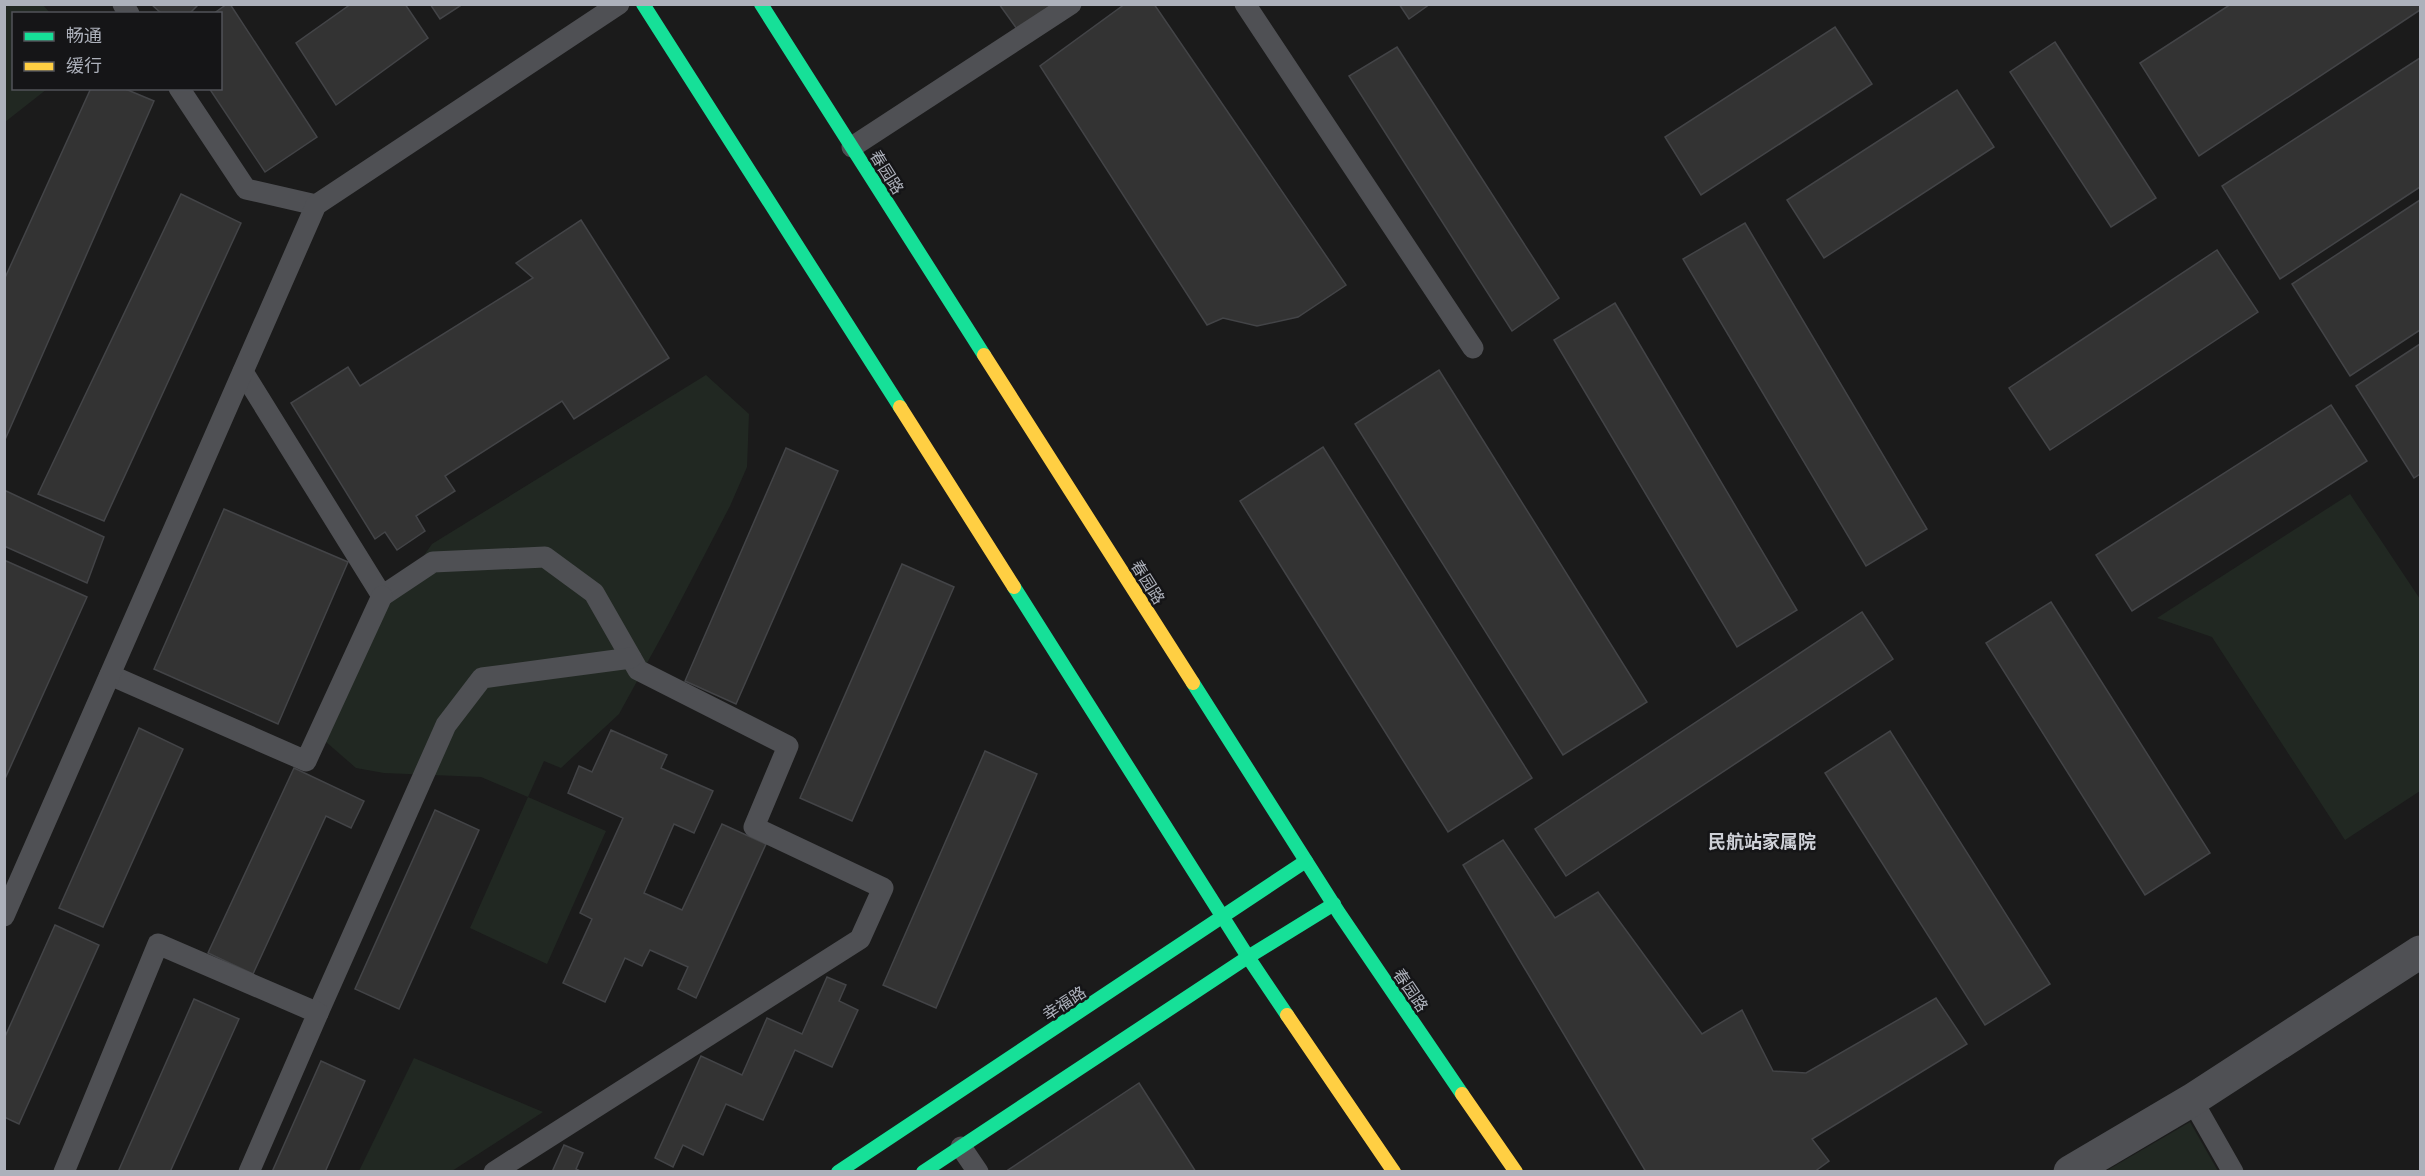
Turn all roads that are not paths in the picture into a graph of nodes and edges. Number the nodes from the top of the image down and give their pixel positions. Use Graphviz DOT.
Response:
graph roads {
  1 [pos="619,4"];
  2 [pos="643,4"];
  3 [pos="761,4"];
  4 [pos="1071,4"];
  5 [pos="1245,4"];
  6 [pos="180,90"];
  7 [pos="852,147"];
  8 [pos="316,205"];
  9 [pos="1473,348"];
  10 [pos="243,372"];
  11 [pos="381,596"];
  12 [pos="631,658"];
  13 [pos="110,675"];
  14 [pos="1306,861"];
  15 [pos="1334,904"];
  16 [pos="4,916"];
  17 [pos="1224,917"];
  18 [pos="2421,952"];
  19 [pos="1248,957"];
  20 [pos="318,1013"];
  21 [pos="2192,1100"];
  22 [pos="961,1147"];
  23 [pos="64,1172"];
  24 [pos="249,1172"];
  25 [pos="494,1172"];
  26 [pos="838,1172"];
  27 [pos="924,1172"];
  28 [pos="978,1172"];
  29 [pos="1394,1172"];
  30 [pos="1516,1172"];
  31 [pos="2070,1172"];
  32 [pos="2233,1172"];
  1 -- 8 [label="lane"];
  2 -- 17 [label="main road"];
  3 -- 7 [label="main road, 春园路"];
  4 -- 7 [label="lane"];
  5 -- 9 [label="lane"];
  6 -- 8 [label="lane"];
  7 -- 14 [label="main road, 春园路"];
  8 -- 10 [label="lane"];
  10 -- 11 [label="lane"];
  10 -- 13 [label="lane"];
  11 -- 12 [label="lane"];
  11 -- 13 [label="lane"];
  12 -- 20 [label="lane"];
  12 -- 25 [label="lane"];
  13 -- 16 [label="lane"];
  14 -- 15 [label="main road, 春园路"];
  14 -- 17 [label="main road, 幸福路"];
  15 -- 19 [label="main road"];
  15 -- 30 [label="main road, 春园路"];
  17 -- 19 [label="main road"];
  17 -- 26 [label="main road, 幸福路"];
  18 -- 21 [label="street"];
  19 -- 22 [label="main road"];
  19 -- 29 [label="main road"];
  20 -- 23 [label="lane"];
  20 -- 24 [label="lane"];
  21 -- 31 [label="street"];
  21 -- 32 [label="lane"];
  22 -- 27 [label="main road"];
  22 -- 28 [label="lane"];
}
